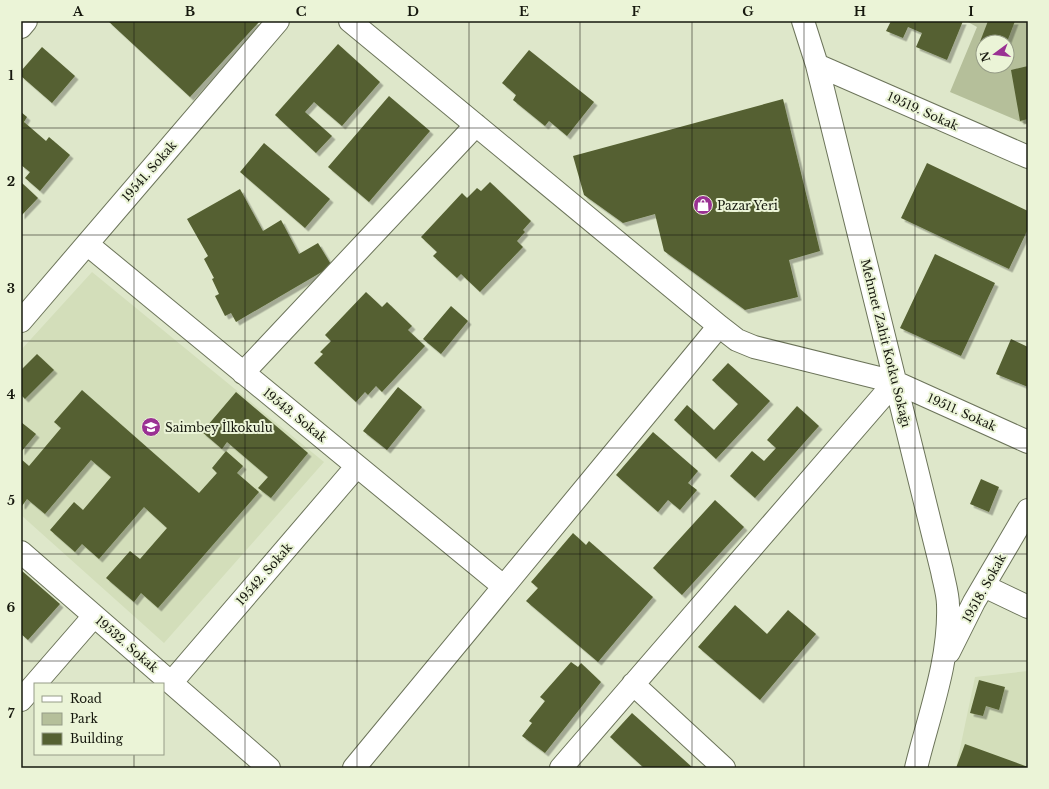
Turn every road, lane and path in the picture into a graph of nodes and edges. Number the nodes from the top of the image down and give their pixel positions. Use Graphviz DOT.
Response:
graph roads {
  1 [pos="26,21"];
  2 [pos="278,21"];
  3 [pos="350,21"];
  4 [pos="803,21"];
  5 [pos="21,27"];
  6 [pos="817,65"];
  7 [pos="476,125"];
  8 [pos="1028,157"];
  9 [pos="87,244"];
  10 [pos="21,321"];
  11 [pos="719,326"];
  12 [pos="244,373"];
  13 [pos="895,382"];
  14 [pos="1028,442"];
  15 [pos="357,466"];
  16 [pos="1028,510"];
  17 [pos="21,552"];
  18 [pos="503,586"];
  19 [pos="979,594"];
  20 [pos="948,604"];
  21 [pos="1028,607"];
  22 [pos="94,616"];
  23 [pos="942,667"];
  24 [pos="171,683"];
  25 [pos="633,684"];
  26 [pos="24,692"];
  27 [pos="270,768"];
  28 [pos="354,768"];
  29 [pos="561,768"];
  30 [pos="725,768"];
  31 [pos="916,768"];
  1 -- 5 [label="street"];
  2 -- 9 [label="street, 19541. Sokak"];
  3 -- 7 [label="street, 19511. Sokak"];
  4 -- 6 [label="street, Mehmet Zahit Kotku Sokağı"];
  6 -- 8 [label="street, 19519. Sokak"];
  6 -- 13 [label="street, Mehmet Zahit Kotku Sokağı"];
  7 -- 11 [label="street, 19511. Sokak"];
  7 -- 12 [label="street"];
  9 -- 10 [label="street, 19541. Sokak"];
  9 -- 12 [label="street, 19543. Sokak"];
  11 -- 13 [label="street, 19511. Sokak"];
  11 -- 18 [label="street"];
  12 -- 15 [label="street, 19543. Sokak"];
  13 -- 14 [label="street, 19511. Sokak"];
  13 -- 20 [label="street, Mehmet Zahit Kotku Sokağı"];
  13 -- 25 [label="street"];
  15 -- 18 [label="street, 19543. Sokak"];
  15 -- 24 [label="street, 19542. Sokak"];
  16 -- 19 [label="street, 19518. Sokak"];
  17 -- 22 [label="street, 19532. Sokak"];
  18 -- 28 [label="street"];
  19 -- 20 [label="street"];
  19 -- 21 [label="street"];
  19 -- 23 [label="street, 19518. Sokak"];
  20 -- 23 [label="street, Mehmet Zahit Kotku Sokağı"];
  22 -- 24 [label="street, 19532. Sokak"];
  22 -- 26 [label="street"];
  23 -- 31 [label="street"];
  24 -- 27 [label="street, 19532. Sokak"];
  25 -- 29 [label="street"];
  25 -- 30 [label="street"];
}
